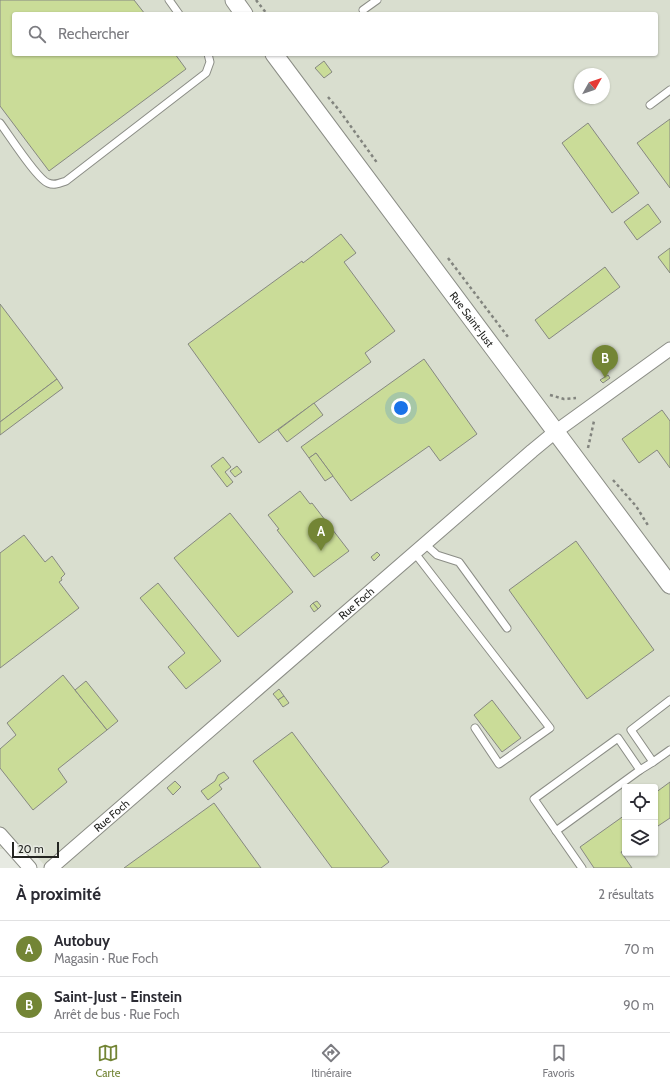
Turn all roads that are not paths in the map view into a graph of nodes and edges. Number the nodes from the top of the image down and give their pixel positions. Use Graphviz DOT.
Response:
graph roads {
  1 [pos="169,0"];
  2 [pos="234,0"];
  3 [pos="377,0"];
  4 [pos="363,10"];
  5 [pos="178,12"];
  6 [pos="243,12"];
  7 [pos="208,56"];
  8 [pos="275,56"];
  9 [pos="670,90"];
  10 [pos="650,105"];
  11 [pos="0,123"];
  12 [pos="670,348"];
  13 [pos="555,432"];
  14 [pos="425,544"];
  15 [pos="414,552"];
  16 [pos="670,586"];
  17 [pos="507,628"];
  18 [pos="670,700"];
  19 [pos="475,728"];
  20 [pos="670,750"];
  21 [pos="653,762"];
  22 [pos="640,770"];
  23 [pos="556,831"];
  24 [pos="0,834"];
  25 [pos="30,868"];
  26 [pos="51,868"];
  27 [pos="582,868"];
  1 -- 5 [label="lane"];
  2 -- 6 [label="street"];
  3 -- 4 [label="lane"];
  7 -- 11 [label="lane"];
  8 -- 13 [label="street, Rue Saint-Just"];
  9 -- 10 [label="lane"];
  12 -- 13 [label="street, Rue Foch"];
  13 -- 14 [label="street, Rue Foch"];
  13 -- 16 [label="street, Rue Saint-Just"];
  14 -- 15 [label="street, Rue Foch"];
  14 -- 17 [label="lane"];
  15 -- 19 [label="lane"];
  15 -- 26 [label="street, Rue Foch"];
  18 -- 21 [label="lane"];
  20 -- 21 [label="lane"];
  21 -- 22 [label="lane"];
  22 -- 23 [label="lane"];
  22 -- 23 [label="lane"];
  23 -- 27 [label="lane"];
  24 -- 25 [label="street"];
}
